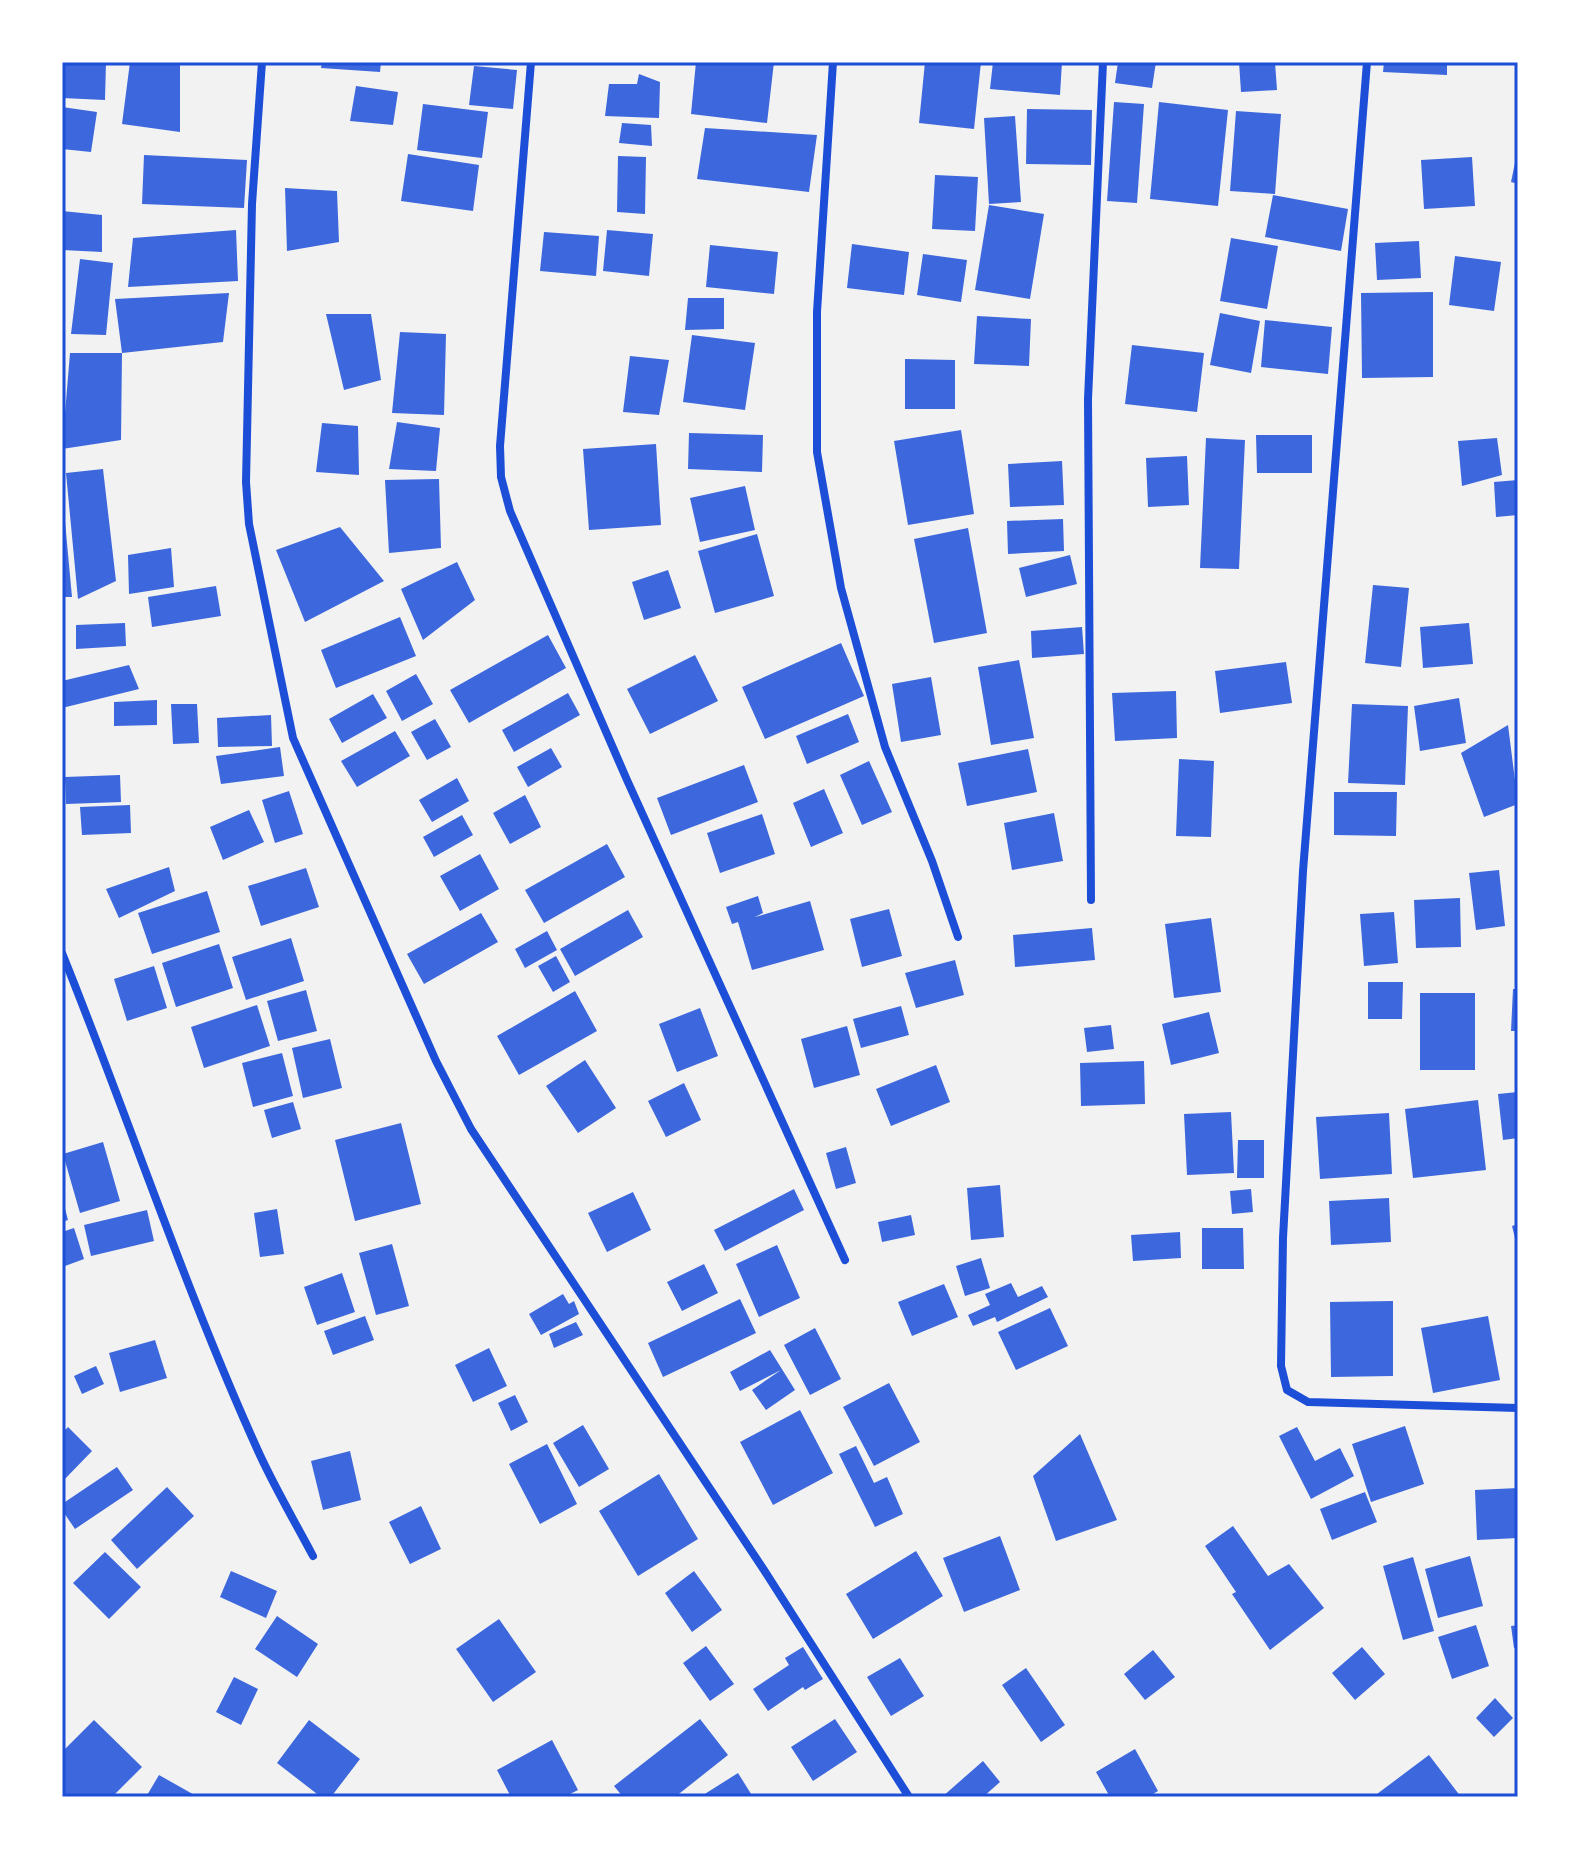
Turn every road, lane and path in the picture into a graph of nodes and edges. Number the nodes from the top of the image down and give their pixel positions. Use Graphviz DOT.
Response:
graph roads {
  1 [pos="262,62"];
  2 [pos="531,62"];
  3 [pos="833,62"];
  4 [pos="1103,62"];
  5 [pos="1367,62"];
  6 [pos="1091,900"];
  7 [pos="958,937"];
  8 [pos="62,953"];
  9 [pos="845,1260"];
  10 [pos="1518,1408"];
  11 [pos="313,1556"];
  12 [pos="909,1797"];
  1 -- 12 [label="street"];
  2 -- 9 [label="street"];
  3 -- 7 [label="street"];
  4 -- 6 [label="street"];
  5 -- 10 [label="street"];
  8 -- 11 [label="street"];
}
